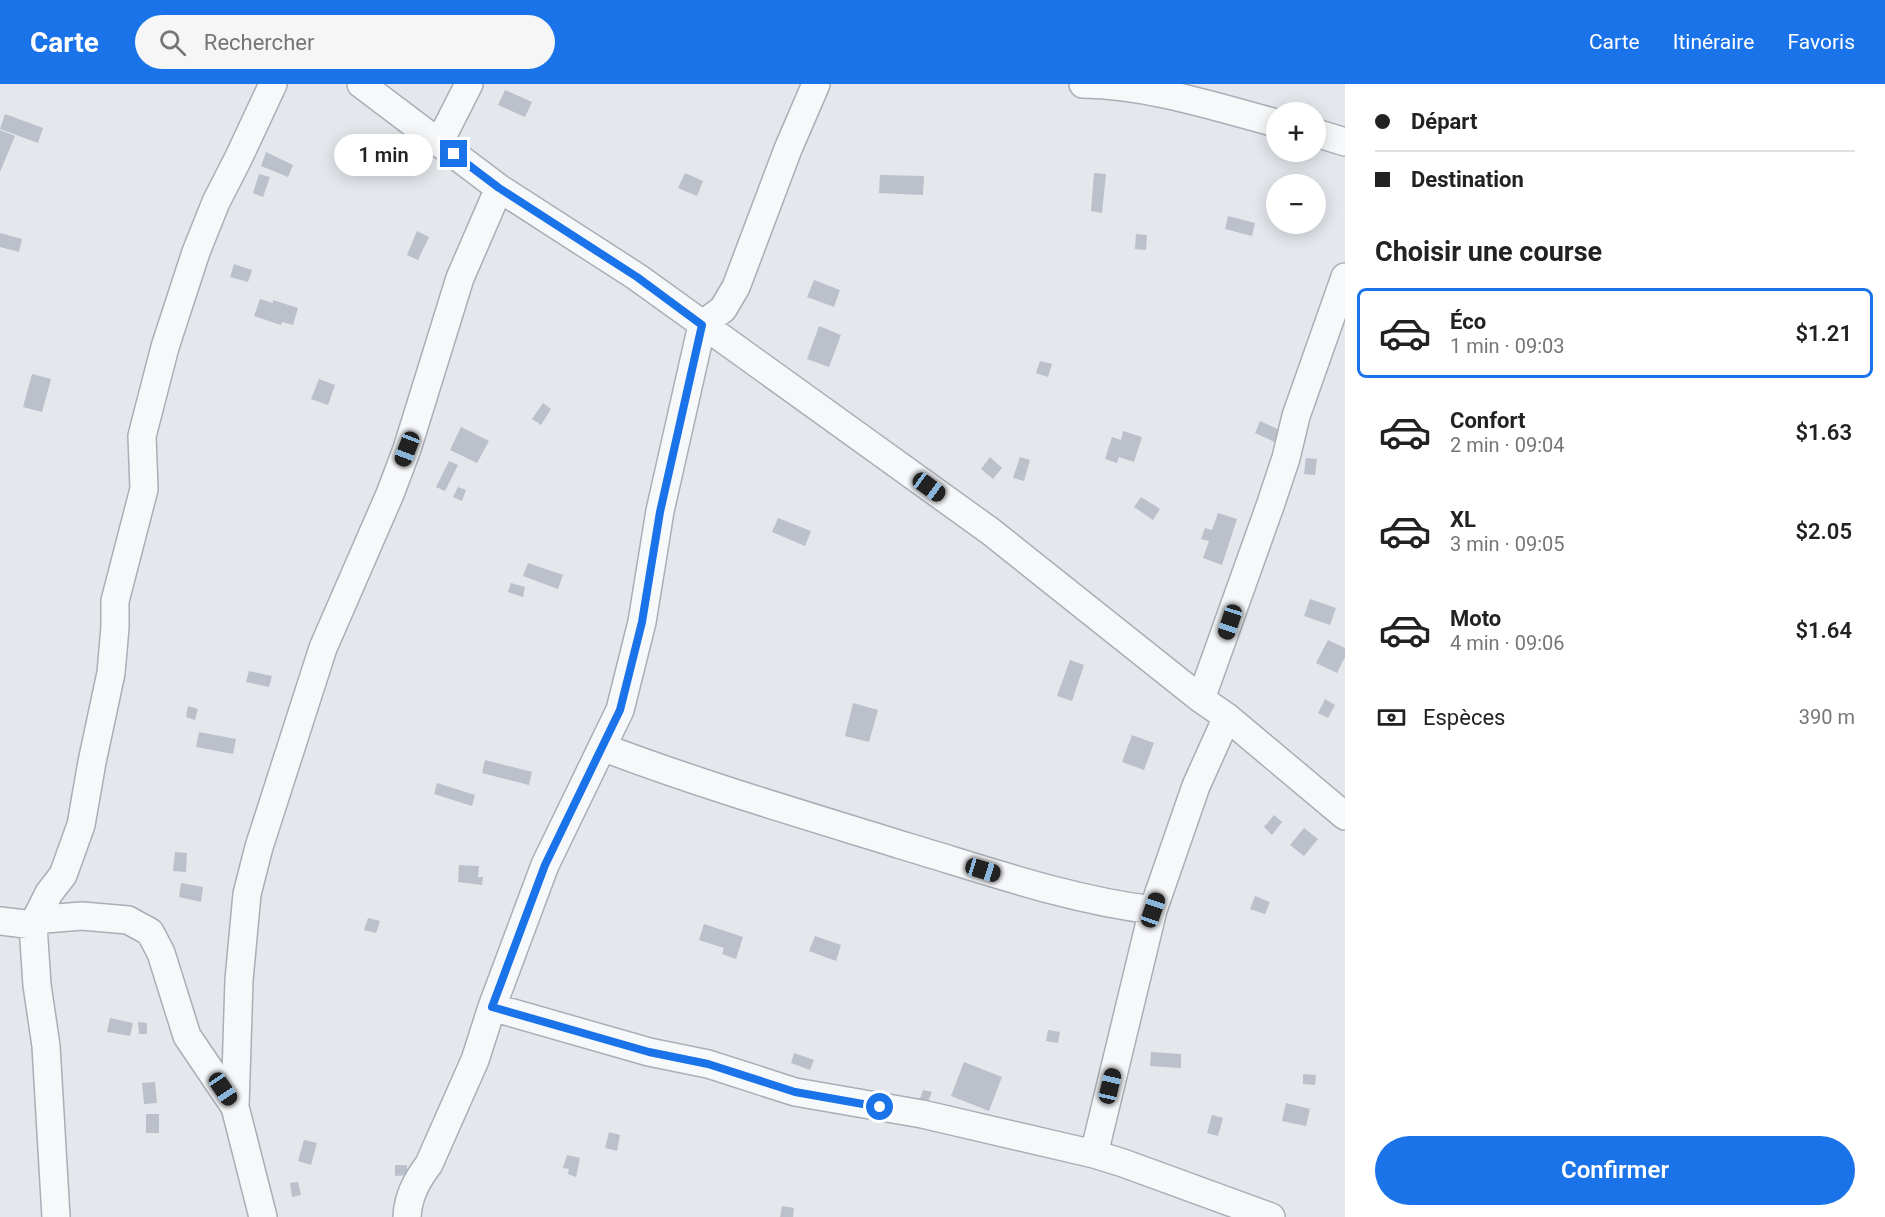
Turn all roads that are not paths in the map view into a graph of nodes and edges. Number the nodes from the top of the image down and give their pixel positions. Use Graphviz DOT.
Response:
graph roads {
  1 [pos="273,84"];
  2 [pos="361,84"];
  3 [pos="469,84"];
  4 [pos="816,84"];
  5 [pos="1083,84"];
  6 [pos="1109,84"];
  7 [pos="1266,120"];
  8 [pos="1326,136"];
  9 [pos="1345,142"];
  10 [pos="439,143"];
  11 [pos="499,188"];
  12 [pos="1345,277"];
  13 [pos="702,325"];
  14 [pos="1201,699"];
  15 [pos="1227,717"];
  16 [pos="602,747"];
  17 [pos="1345,816"];
  18 [pos="1153,910"];
  19 [pos="0,921"];
  20 [pos="33,925"];
  21 [pos="492,1007"];
  22 [pos="236,1107"];
  23 [pos="1094,1154"];
  24 [pos="56,1217"];
  25 [pos="264,1217"];
  26 [pos="407,1217"];
  27 [pos="1271,1217"];
  1 -- 20 [label="street"];
  2 -- 10 [label="street"];
  3 -- 10 [label="street"];
  4 -- 13 [label="street"];
  5 -- 6 [label="street"];
  6 -- 7 [label="street"];
  8 -- 9 [label="street"];
  10 -- 11 [label="street"];
  11 -- 13 [label="street"];
  11 -- 22 [label="street"];
  12 -- 14 [label="street"];
  13 -- 14 [label="street"];
  13 -- 16 [label="street"];
  14 -- 15 [label="street"];
  15 -- 17 [label="street"];
  15 -- 18 [label="street"];
  16 -- 18 [label="street"];
  16 -- 21 [label="street"];
  18 -- 23 [label="street"];
  19 -- 20 [label="street"];
  20 -- 22 [label="street"];
  20 -- 24 [label="street"];
  21 -- 23 [label="street"];
  21 -- 26 [label="street"];
  22 -- 25 [label="street"];
  23 -- 27 [label="street"];
}
